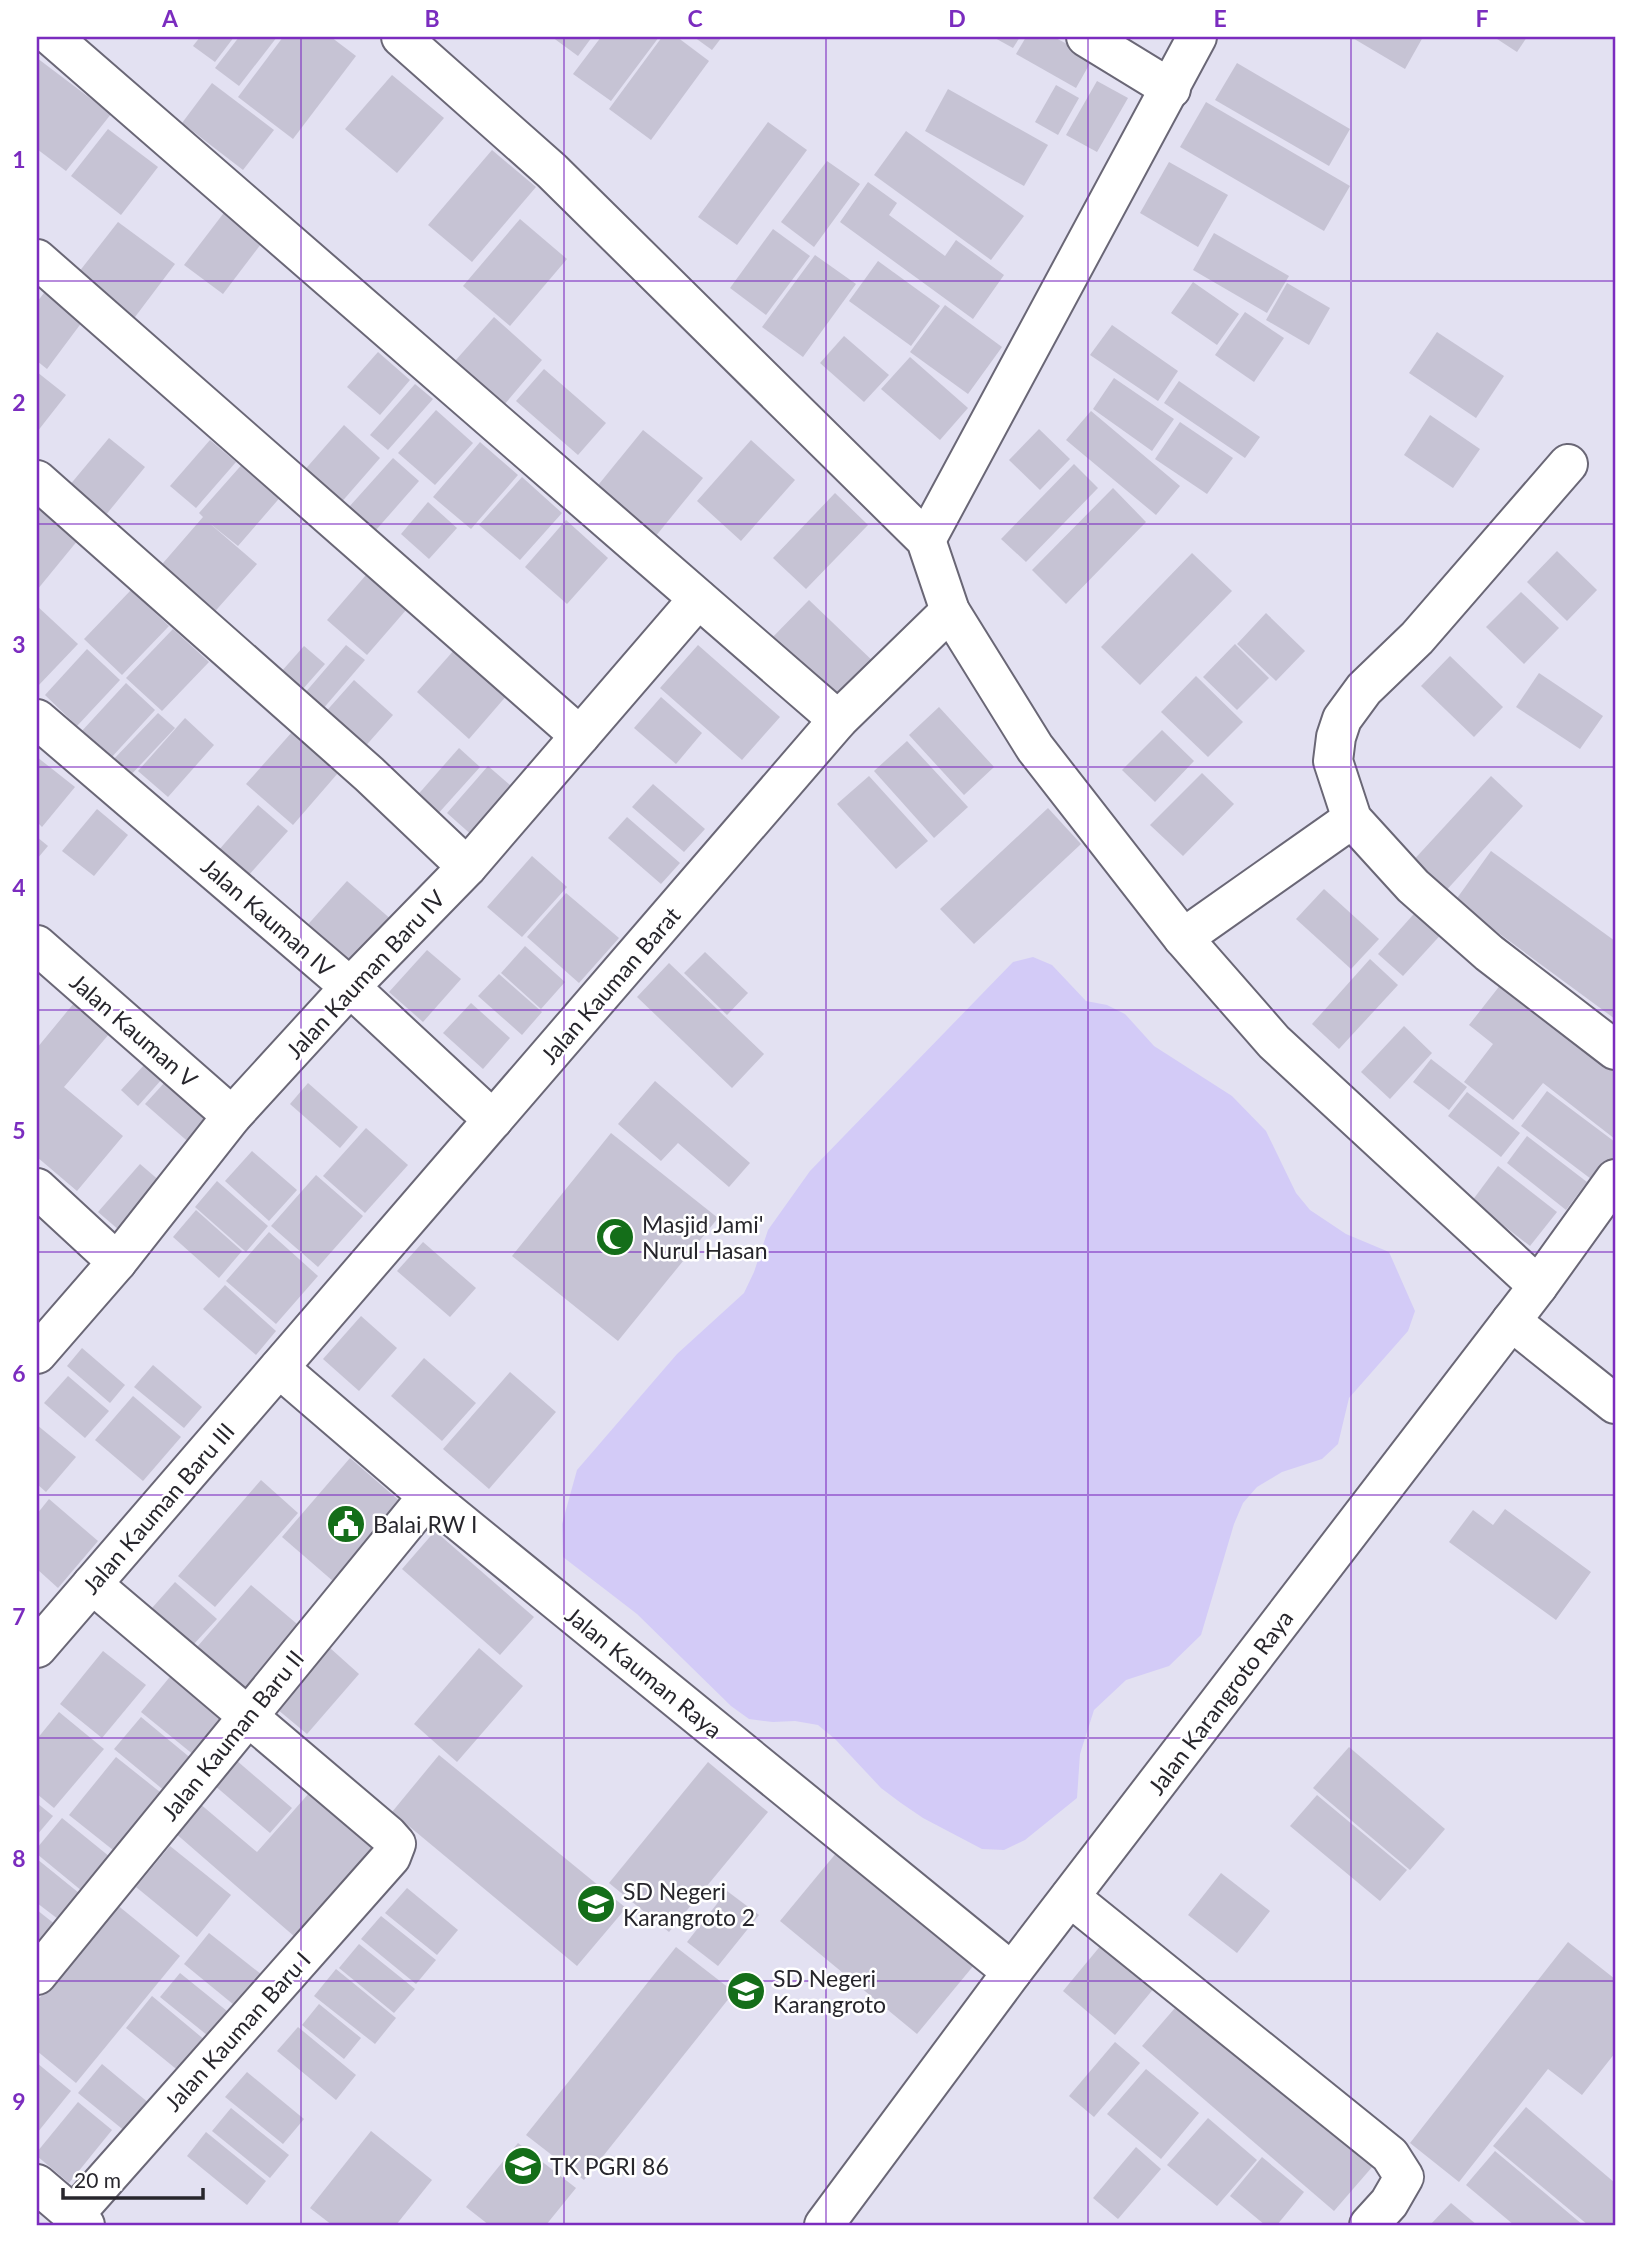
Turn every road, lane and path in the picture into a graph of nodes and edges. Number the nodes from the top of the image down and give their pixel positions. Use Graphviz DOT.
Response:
graph roads {
  1 [pos="52,37"];
  2 [pos="401,37"];
  3 [pos="1086,37"];
  4 [pos="1197,37"];
  5 [pos="1171,89"];
  6 [pos="37,259"];
  7 [pos="1568,464"];
  8 [pos="37,480"];
  9 [pos="926,540"];
  10 [pos="698,599"];
  11 [pos="950,611"];
  12 [pos="37,719"];
  13 [pos="838,720"];
  14 [pos="580,736"];
  15 [pos="1352,819"];
  16 [pos="467,867"];
  17 [pos="1183,938"];
  18 [pos="37,945"];
  19 [pos="350,987"];
  20 [pos="1615,1051"];
  21 [pos="232,1116"];
  22 [pos="494,1120"];
  23 [pos="1615,1179"];
  24 [pos="37,1188"];
  25 [pos="117,1262"];
  26 [pos="1538,1286"];
  27 [pos="1511,1321"];
  28 [pos="37,1354"];
  29 [pos="279,1368"];
  30 [pos="1615,1404"];
  31 [pos="428,1496"];
  32 [pos="92,1584"];
  33 [pos="37,1648"];
  34 [pos="248,1717"];
  35 [pos="1070,1897"];
  36 [pos="1012,1972"];
  37 [pos="37,1975"];
  38 [pos="37,2184"];
  39 [pos="79,2220"];
  40 [pos="824,2225"];
  41 [pos="1369,2225"];
  1 -- 10 [label="street"];
  2 -- 9 [label="street"];
  3 -- 5 [label="street"];
  4 -- 5 [label="street"];
  5 -- 9 [label="street"];
  6 -- 14 [label="street"];
  7 -- 15 [label="street"];
  8 -- 16 [label="street"];
  9 -- 11 [label="street"];
  10 -- 13 [label="street"];
  10 -- 14 [label="street, Jalan Kauman Baru IV"];
  11 -- 13 [label="street, Jalan Kauman Barat"];
  11 -- 17 [label="street"];
  12 -- 19 [label="street, Jalan Kauman IV"];
  13 -- 22 [label="street, Jalan Kauman Barat"];
  14 -- 16 [label="street, Jalan Kauman Baru IV"];
  15 -- 17 [label="street"];
  15 -- 20 [label="street"];
  16 -- 19 [label="street, Jalan Kauman Baru IV"];
  17 -- 26 [label="street"];
  18 -- 21 [label="street, Jalan Kauman V"];
  19 -- 21 [label="street, Jalan Kauman Baru IV"];
  19 -- 22 [label="street, Jalan Kauman IV"];
  21 -- 25 [label="street, Jalan Kauman Baru IV"];
  22 -- 29 [label="street, Jalan Kauman Barat"];
  23 -- 26 [label="street, Jalan Karangroto Raya"];
  24 -- 25 [label="street"];
  25 -- 28 [label="street, Jalan Kauman Baru IV"];
  26 -- 27 [label="street, Jalan Karangroto Raya"];
  27 -- 30 [label="street"];
  27 -- 35 [label="street, Jalan Karangroto Raya"];
  29 -- 31 [label="street, Jalan Kauman Raya"];
  29 -- 32 [label="street, Jalan Kauman Baru III"];
  31 -- 34 [label="street, Jalan Kauman Baru II"];
  31 -- 36 [label="street, Jalan Kauman Raya"];
  32 -- 33 [label="street, Jalan Kauman Baru III"];
  32 -- 34 [label="street"];
  34 -- 37 [label="street, Jalan Kauman Baru II"];
  34 -- 39 [label="street, Jalan Kauman Baru I"];
  35 -- 36 [label="street, Jalan Karangroto Raya"];
  35 -- 41 [label="street"];
  36 -- 40 [label="street, Jalan Karangroto Raya"];
  38 -- 39 [label="street"];
}
